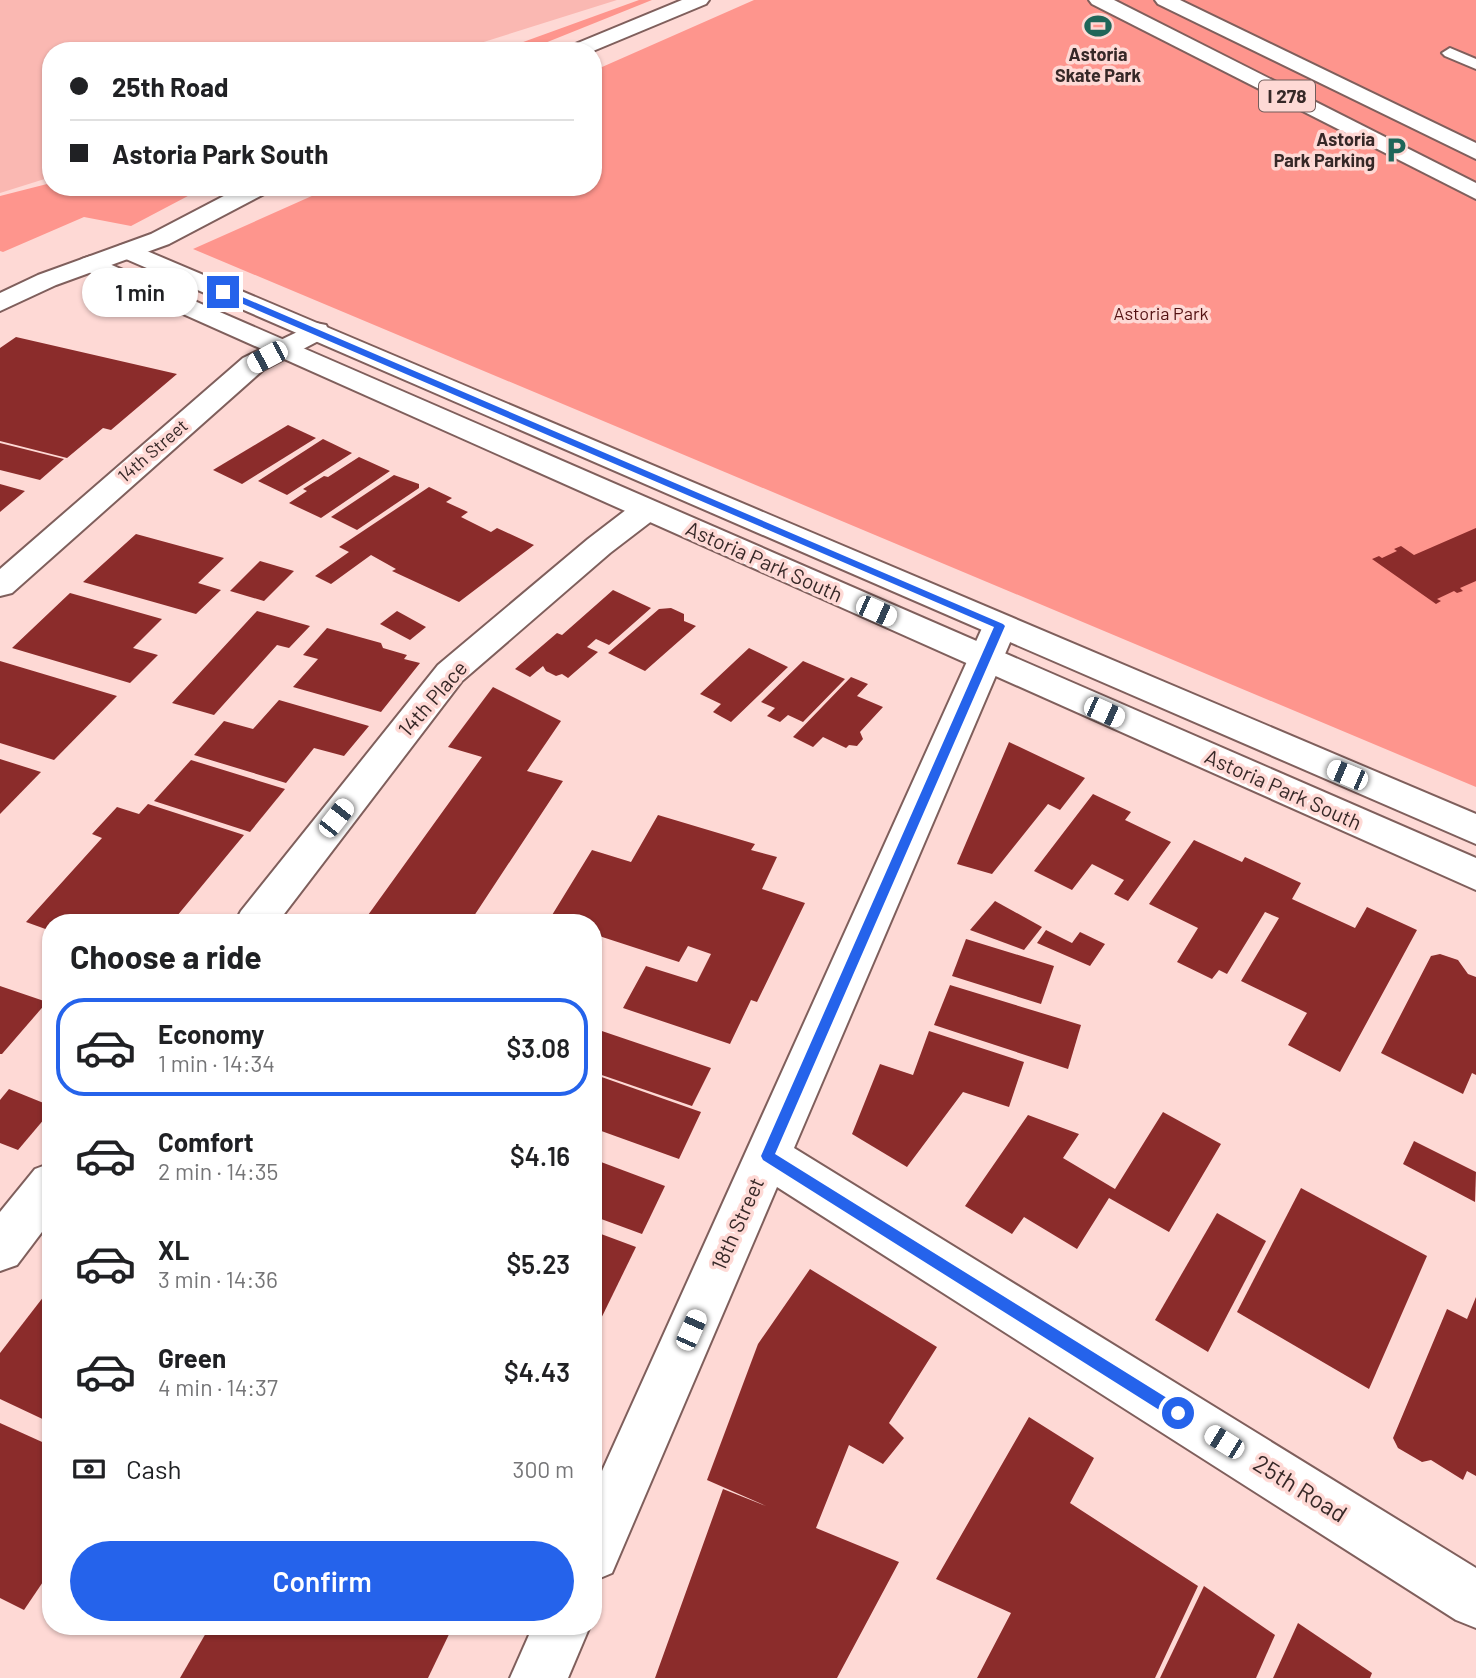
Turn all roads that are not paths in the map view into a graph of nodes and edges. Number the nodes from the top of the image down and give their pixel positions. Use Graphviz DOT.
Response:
graph roads {
  1 [pos="699,0"];
  2 [pos="1099,0"];
  3 [pos="1165,0"];
  4 [pos="597,42"];
  5 [pos="1450,53"];
  6 [pos="1476,64"];
  7 [pos="1476,152"];
  8 [pos="1476,192"];
  9 [pos="243,196"];
  10 [pos="128,251"];
  11 [pos="91,264"];
  12 [pos="0,303"];
  13 [pos="316,331"];
  14 [pos="281,349"];
  15 [pos="646,510"];
  16 [pos="0,586"];
  17 [pos="992,642"];
  18 [pos="1476,830"];
  19 [pos="1476,875"];
  20 [pos="261,914"];
  21 [pos="768,1156"];
  22 [pos="42,1195"];
  23 [pos="0,1249"];
  24 [pos="602,1534"];
  25 [pos="1476,1600"];
  26 [pos="558,1635"];
  27 [pos="539,1678"];
  1 -- 4 [label="main road"];
  2 -- 8 [label="main road, I 278"];
  3 -- 7 [label="main road, I 278"];
  5 -- 6 [label="lane"];
  9 -- 10 [label="main road"];
  10 -- 11 [label="main road"];
  10 -- 13 [label="main road, Astoria Park South"];
  11 -- 12 [label="main road"];
  11 -- 14 [label="main road, Astoria Park South"];
  13 -- 14 [label="main road, 14th Street"];
  13 -- 17 [label="main road, Astoria Park South"];
  14 -- 15 [label="main road, Astoria Park South"];
  14 -- 16 [label="main road, 14th Street"];
  15 -- 17 [label="main road, Astoria Park South"];
  15 -- 20 [label="main road, 14th Place"];
  17 -- 18 [label="main road, Astoria Park South"];
  17 -- 19 [label="main road, Astoria Park South"];
  17 -- 21 [label="main road, 18th Street"];
  21 -- 24 [label="main road, 18th Street"];
  21 -- 25 [label="main road, 25th Road"];
  22 -- 23 [label="main road"];
  26 -- 27 [label="main road"];
}
